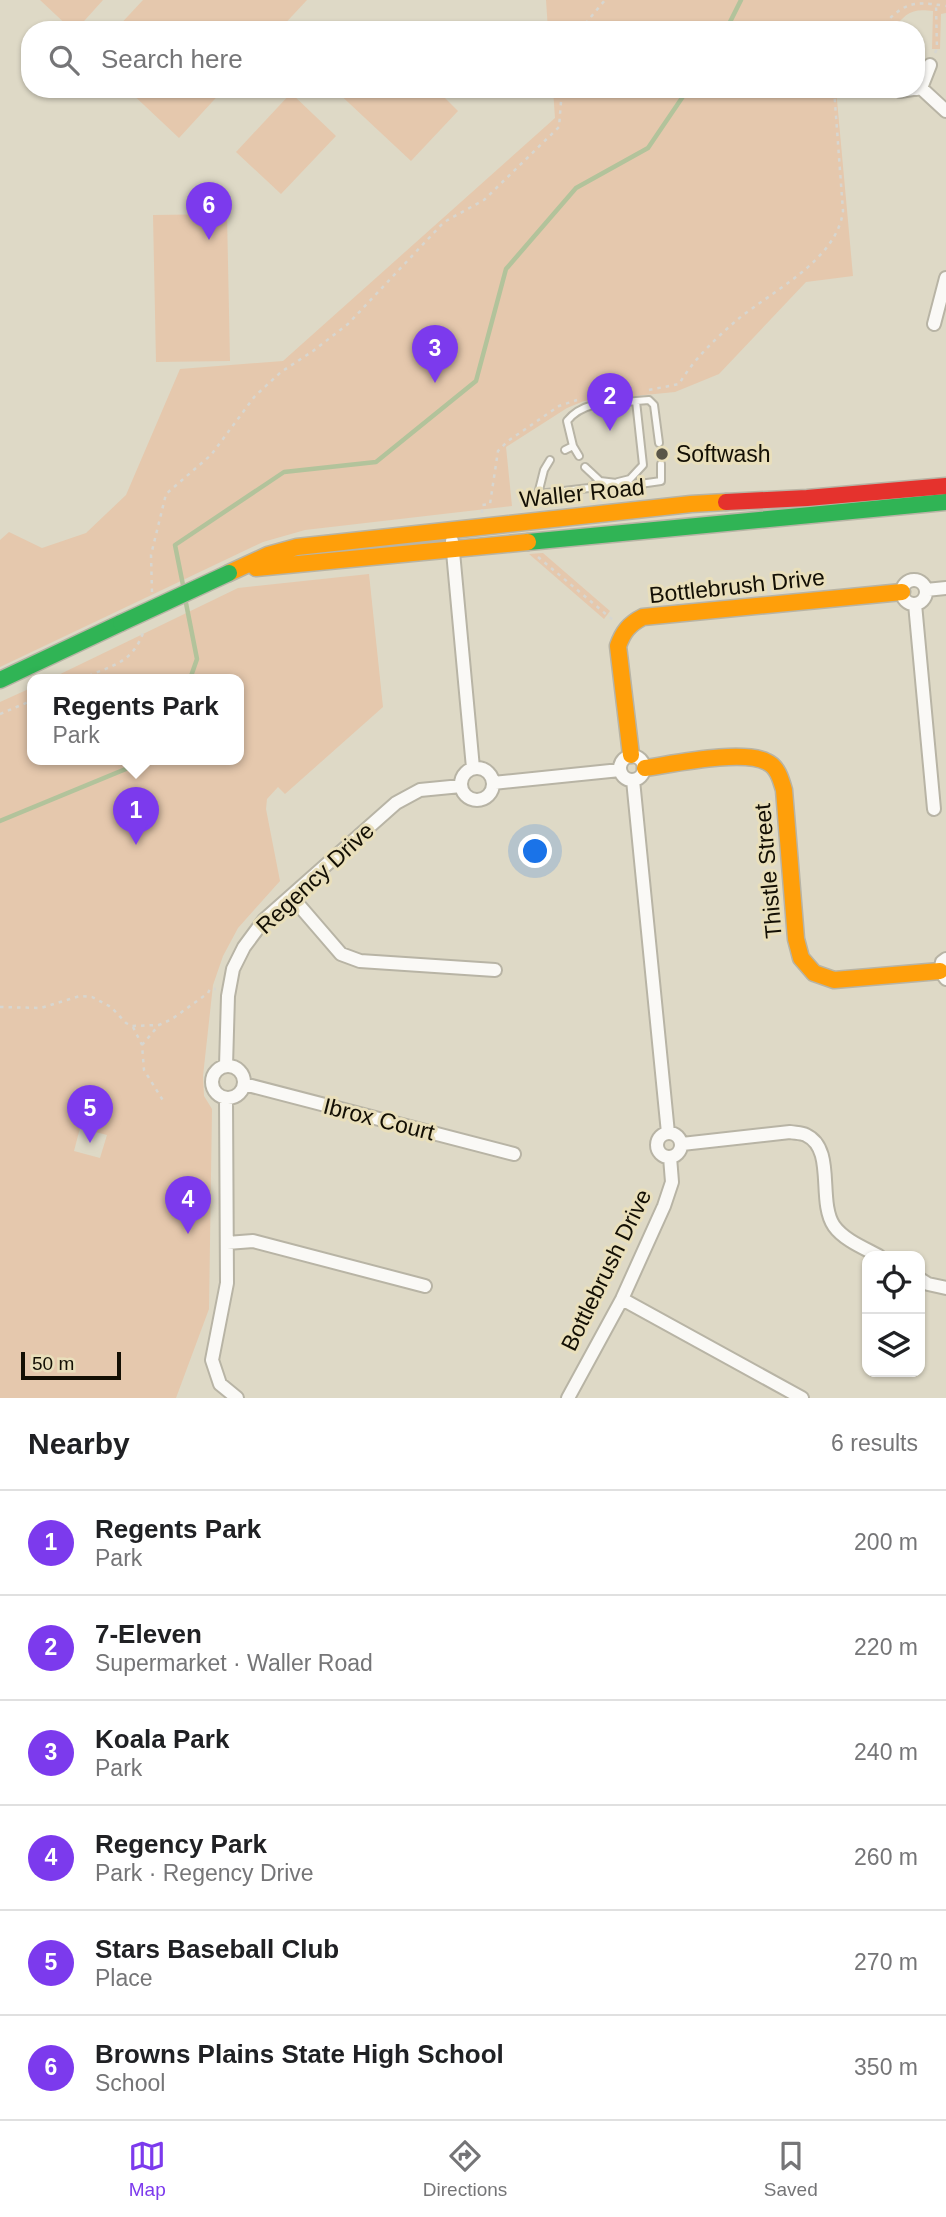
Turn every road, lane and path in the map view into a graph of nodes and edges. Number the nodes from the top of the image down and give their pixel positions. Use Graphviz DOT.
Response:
graph roads {
  1 [pos="605,0"];
  2 [pos="936,5"];
  3 [pos="946,6"];
  4 [pos="588,21"];
  5 [pos="887,21"];
  6 [pos="930,65"];
  7 [pos="925,72"];
  8 [pos="925,97"];
  9 [pos="561,98"];
  10 [pos="835,98"];
  11 [pos="946,111"];
  12 [pos="946,278"];
  13 [pos="934,324"];
  14 [pos="639,391"];
  15 [pos="585,397"];
  16 [pos="636,401"];
  17 [pos="659,443"];
  18 [pos="573,446"];
  19 [pos="565,450"];
  20 [pos="579,456"];
  21 [pos="550,460"];
  22 [pos="661,464"];
  23 [pos="586,467"];
  24 [pos="600,481"];
  25 [pos="618,482"];
  26 [pos="946,486"];
  27 [pos="946,502"];
  28 [pos="808,506"];
  29 [pos="626,511"];
  30 [pos="482,513"];
  31 [pos="451,530"];
  32 [pos="628,531"];
  33 [pos="453,548"];
  34 [pos="530,551"];
  35 [pos="229,573"];
  36 [pos="946,588"];
  37 [pos="926,590"];
  38 [pos="902,593"];
  39 [pos="150,600"];
  40 [pos="915,604"];
  41 [pos="145,622"];
  42 [pos="624,629"];
  43 [pos="92,674"];
  44 [pos="0,680"];
  45 [pos="27,703"];
  46 [pos="0,714"];
  47 [pos="631,755"];
  48 [pos="473,768"];
  49 [pos="620,770"];
  50 [pos="639,774"];
  51 [pos="493,783"];
  52 [pos="461,786"];
  53 [pos="934,809"];
  54 [pos="291,896"];
  55 [pos="495,970"];
  56 [pos="944,970"];
  57 [pos="216,989"];
  58 [pos="0,1007"];
  59 [pos="159,1024"];
  60 [pos="132,1026"];
  61 [pos="142,1045"];
  62 [pos="226,1066"];
  63 [pos="244,1084"];
  64 [pos="226,1099"];
  65 [pos="164,1102"];
  66 [pos="668,1133"];
  67 [pos="682,1144"];
  68 [pos="514,1154"];
  69 [pos="670,1157"];
  70 [pos="227,1243"];
  71 [pos="870,1251"];
  72 [pos="925,1282"];
  73 [pos="425,1286"];
  74 [pos="946,1288"];
  75 [pos="622,1299"];
  76 [pos="237,1398"];
  77 [pos="568,1398"];
  78 [pos="802,1398"];
  1 -- 4 [label="path"];
  2 -- 3 [label="path"];
  2 -- 5 [label="path"];
  2 -- 6 [label="path"];
  6 -- 7 [label="street"];
  8 -- 11 [label="street"];
  9 -- 39 [label="path"];
  10 -- 14 [label="path"];
  12 -- 13 [label="street"];
  15 -- 30 [label="path"];
  16 -- 17 [label="lane"];
  16 -- 18 [label="lane"];
  16 -- 25 [label="lane"];
  18 -- 19 [label="lane"];
  18 -- 20 [label="lane"];
  21 -- 24 [label="lane"];
  22 -- 25 [label="lane"];
  23 -- 24 [label="lane"];
  24 -- 25 [label="lane"];
  26 -- 28 [label="street, Waller Road"];
  27 -- 28 [label="street, Waller Road"];
  28 -- 29 [label="street, Waller Road"];
  28 -- 32 [label="street, Waller Road"];
  29 -- 31 [label="street, Waller Road"];
  29 -- 32 [label="street"];
  31 -- 33 [label="street"];
  31 -- 35 [label="street, Waller Road"];
  32 -- 33 [label="street, Waller Road"];
  33 -- 35 [label="street, Waller Road"];
  33 -- 48 [label="street"];
  34 -- 42 [label="path"];
  35 -- 44 [label="street, Waller Road, bridge"];
  36 -- 37 [label="street"];
  37 -- 38 [label="street"];
  37 -- 40 [label="street"];
  38 -- 40 [label="street"];
  38 -- 42 [label="street, Bottlebrush Drive"];
  40 -- 53 [label="street"];
  41 -- 43 [label="path"];
  42 -- 47 [label="street, Bottlebrush Drive"];
  45 -- 46 [label="path"];
  47 -- 49 [label="street"];
  47 -- 50 [label="street"];
  48 -- 51 [label="street"];
  48 -- 52 [label="street"];
  49 -- 50 [label="street"];
  49 -- 51 [label="street"];
  50 -- 56 [label="street, Thistle Street"];
  50 -- 66 [label="street"];
  51 -- 52 [label="street"];
  52 -- 54 [label="street, Regency Drive"];
  54 -- 55 [label="street"];
  54 -- 62 [label="street, Regency Drive"];
  57 -- 59 [label="path"];
  58 -- 60 [label="path"];
  59 -- 60 [label="path"];
  59 -- 61 [label="path"];
  60 -- 61 [label="path"];
  61 -- 65 [label="path"];
  62 -- 63 [label="street"];
  62 -- 64 [label="street"];
  63 -- 64 [label="street"];
  63 -- 68 [label="street, Ibrox Court"];
  64 -- 70 [label="street"];
  66 -- 67 [label="street"];
  66 -- 69 [label="street"];
  67 -- 69 [label="street"];
  67 -- 71 [label="street"];
  69 -- 75 [label="street, Bottlebrush Drive"];
  70 -- 73 [label="street"];
  70 -- 76 [label="street"];
  72 -- 74 [label="street"];
  75 -- 77 [label="street, Bottlebrush Drive"];
  75 -- 78 [label="street"];
}
